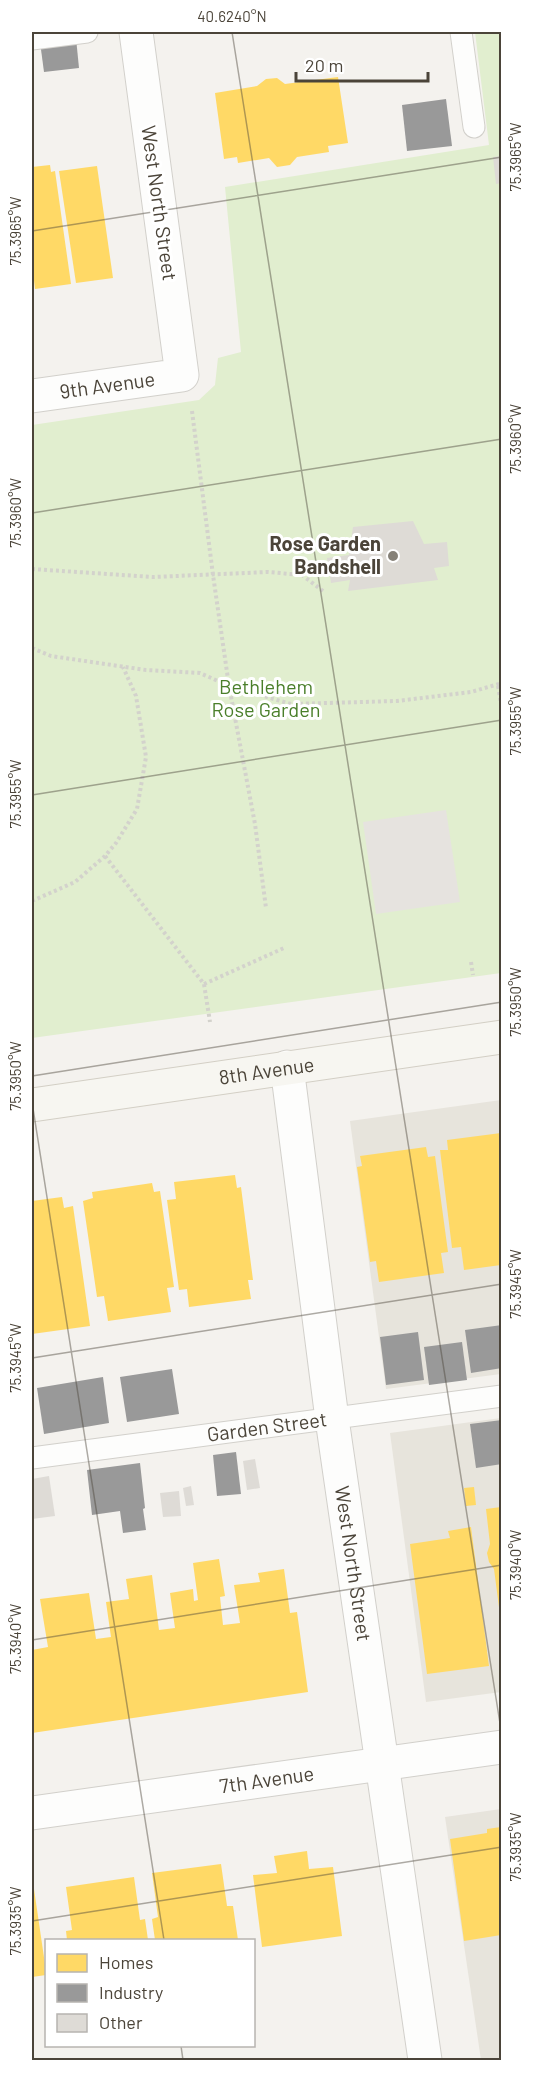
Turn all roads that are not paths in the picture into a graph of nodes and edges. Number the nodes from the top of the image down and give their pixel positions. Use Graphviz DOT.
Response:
graph roads {
  1 [pos="87,32"];
  2 [pos="136,32"];
  3 [pos="461,32"];
  4 [pos="32,39"];
  5 [pos="474,127"];
  6 [pos="183,375"];
  7 [pos="32,396"];
  8 [pos="501,1037"];
  9 [pos="287,1067"];
  10 [pos="32,1105"];
  11 [pos="501,1396"];
  12 [pos="332,1419"];
  13 [pos="32,1458"];
  14 [pos="501,1747"];
  15 [pos="382,1763"];
  16 [pos="32,1813"];
  17 [pos="425,2061"];
  1 -- 4 [label="lane"];
  2 -- 6 [label="street, West North Street"];
  3 -- 5 [label="lane"];
  6 -- 7 [label="street, 9th Avenue"];
  8 -- 9 [label="main road, 8th Avenue"];
  9 -- 10 [label="main road, 8th Avenue"];
  9 -- 12 [label="street, West North Street"];
  11 -- 12 [label="lane, Garden Street"];
  12 -- 13 [label="lane, Garden Street"];
  12 -- 15 [label="street, West North Street"];
  14 -- 15 [label="street, 7th Avenue"];
  15 -- 16 [label="street, 7th Avenue"];
  15 -- 17 [label="street, West North Street"];
}
